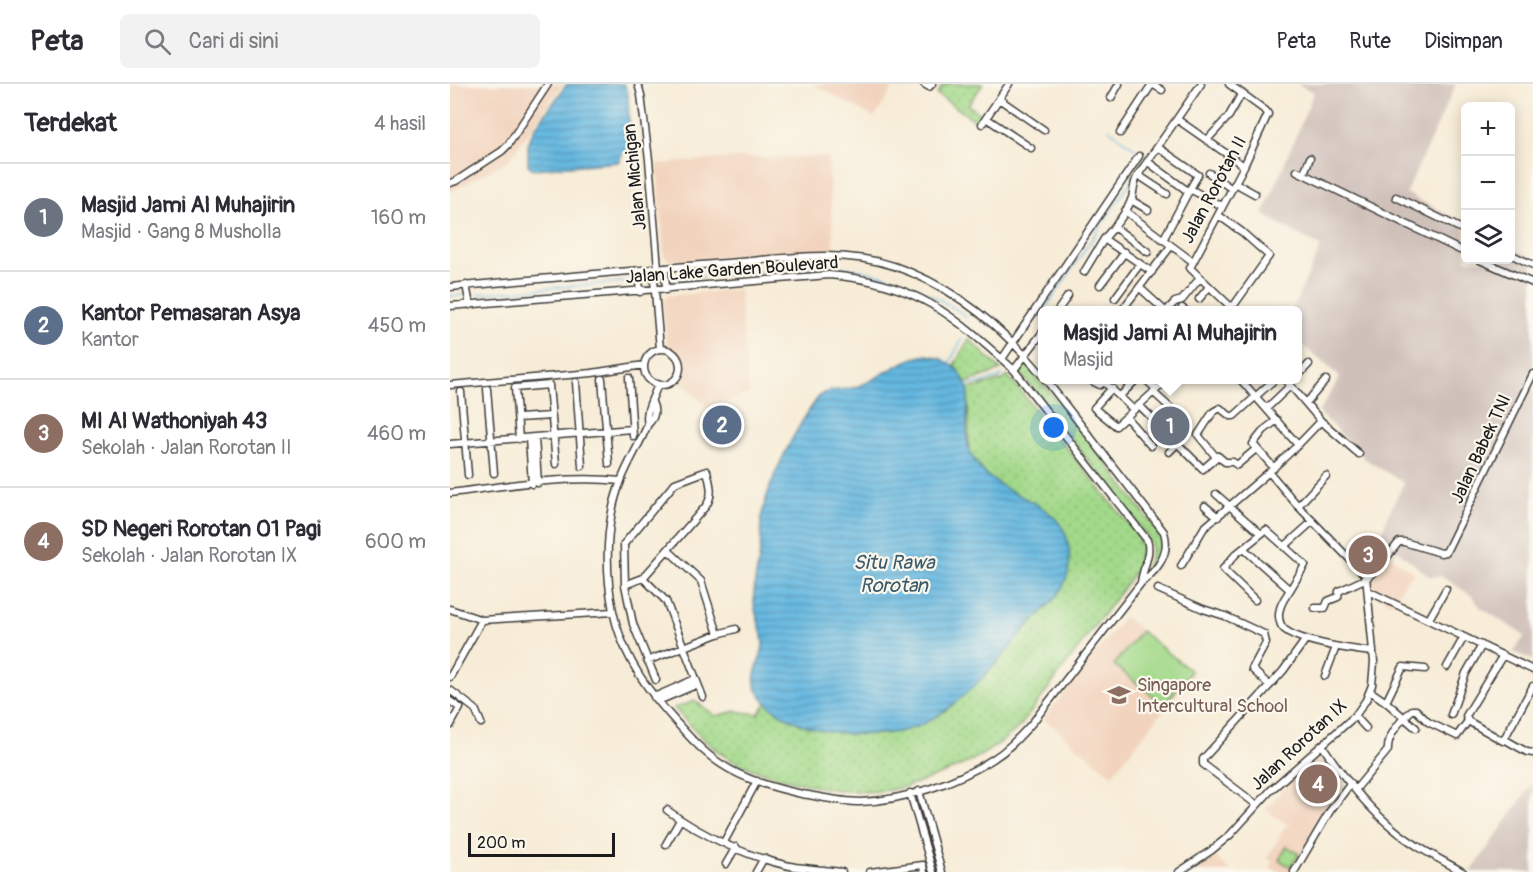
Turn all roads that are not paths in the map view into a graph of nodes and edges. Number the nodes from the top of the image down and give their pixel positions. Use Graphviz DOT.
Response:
graph roads {
  1 [pos="548,84"];
  2 [pos="638,84"];
  3 [pos="924,84"];
  4 [pos="932,84"];
  5 [pos="1009,84"];
  6 [pos="1119,84"];
  7 [pos="1152,84"];
  8 [pos="1202,84"];
  9 [pos="1229,84"];
  10 [pos="1162,90"];
  11 [pos="1242,93"];
  12 [pos="1111,98"];
  13 [pos="999,99"];
  14 [pos="1178,120"];
  15 [pos="1044,130"];
  16 [pos="1120,133"];
  17 [pos="1207,140"];
  18 [pos="1031,148"];
  19 [pos="1159,148"];
  20 [pos="1139,156"];
  21 [pos="1310,159"];
  22 [pos="1148,162"];
  23 [pos="1245,166"];
  24 [pos="1209,173"];
  25 [pos="1138,175"];
  26 [pos="450,183"];
  27 [pos="1233,186"];
  28 [pos="1190,190"];
  29 [pos="1167,194"];
  30 [pos="1256,194"];
  31 [pos="1396,197"];
  32 [pos="1131,200"];
  33 [pos="1222,206"];
  34 [pos="1148,210"];
  35 [pos="1125,211"];
  36 [pos="1218,215"];
  37 [pos="1114,227"];
  38 [pos="1461,229"];
  39 [pos="1104,238"];
  40 [pos="1162,240"];
  41 [pos="1171,246"];
  42 [pos="1461,251"];
  43 [pos="1125,252"];
  44 [pos="1148,252"];
  45 [pos="1515,256"];
  46 [pos="1192,261"];
  47 [pos="1140,264"];
  48 [pos="1489,264"];
  49 [pos="1533,265"];
  50 [pos="659,268"];
  51 [pos="638,270"];
  52 [pos="1084,272"];
  53 [pos="1152,272"];
  54 [pos="1199,279"];
  55 [pos="1533,283"];
  56 [pos="466,285"];
  57 [pos="1100,285"];
  58 [pos="450,287"];
  59 [pos="1209,287"];
  60 [pos="1140,288"];
  61 [pos="666,290"];
  62 [pos="654,291"];
  63 [pos="640,292"];
  64 [pos="1068,296"];
  65 [pos="1115,298"];
  66 [pos="1198,299"];
  67 [pos="450,306"];
  68 [pos="470,306"];
  69 [pos="1061,306"];
  70 [pos="1125,306"];
  71 [pos="1161,306"];
  72 [pos="1170,306"];
  73 [pos="1229,306"];
  74 [pos="1234,306"];
  75 [pos="1038,339"];
  76 [pos="1013,342"];
  77 [pos="660,349"];
  78 [pos="1027,356"];
  79 [pos="1002,359"];
  80 [pos="1309,364"];
  81 [pos="644,365"];
  82 [pos="1014,370"];
  83 [pos="1038,370"];
  84 [pos="1302,372"];
  85 [pos="1533,374"];
  86 [pos="628,378"];
  87 [pos="602,380"];
  88 [pos="1326,380"];
  89 [pos="576,382"];
  90 [pos="658,384"];
  91 [pos="1049,384"];
  92 [pos="1108,384"];
  93 [pos="1132,384"];
  94 [pos="1149,384"];
  95 [pos="1162,384"];
  96 [pos="1244,384"];
  97 [pos="1270,384"];
  98 [pos="1288,384"];
  99 [pos="1292,384"];
  100 [pos="450,385"];
  101 [pos="1112,388"];
  102 [pos="487,389"];
  103 [pos="1154,390"];
  104 [pos="461,392"];
  105 [pos="1120,396"];
  106 [pos="1256,397"];
  107 [pos="1306,403"];
  108 [pos="1136,407"];
  109 [pos="1267,408"];
  110 [pos="1176,413"];
  111 [pos="552,416"];
  112 [pos="1126,417"];
  113 [pos="518,418"];
  114 [pos="1277,420"];
  115 [pos="1320,421"];
  116 [pos="606,432"];
  117 [pos="579,434"];
  118 [pos="553,436"];
  119 [pos="532,438"];
  120 [pos="519,439"];
  121 [pos="491,441"];
  122 [pos="465,443"];
  123 [pos="450,444"];
  124 [pos="1177,444"];
  125 [pos="1298,445"];
  126 [pos="1150,446"];
  127 [pos="1254,446"];
  128 [pos="1169,452"];
  129 [pos="1359,454"];
  130 [pos="1216,457"];
  131 [pos="556,464"];
  132 [pos="609,464"];
  133 [pos="582,466"];
  134 [pos="1271,470"];
  135 [pos="494,473"];
  136 [pos="468,476"];
  137 [pos="1326,476"];
  138 [pos="621,481"];
  139 [pos="535,483"];
  140 [pos="450,493"];
  141 [pos="1216,494"];
  142 [pos="1205,506"];
  143 [pos="1229,506"];
  144 [pos="1298,506"];
  145 [pos="1218,517"];
  146 [pos="1313,521"];
  147 [pos="1260,533"];
  148 [pos="1284,547"];
  149 [pos="1244,549"];
  150 [pos="668,550"];
  151 [pos="1181,566"];
  152 [pos="643,578"];
  153 [pos="1367,578"];
  154 [pos="1141,583"];
  155 [pos="625,585"];
  156 [pos="1158,589"];
  157 [pos="1446,589"];
  158 [pos="1290,590"];
  159 [pos="1368,591"];
  160 [pos="1255,600"];
  161 [pos="1315,608"];
  162 [pos="450,609"];
  163 [pos="613,612"];
  164 [pos="1429,619"];
  165 [pos="482,620"];
  166 [pos="736,629"];
  167 [pos="718,634"];
  168 [pos="1464,637"];
  169 [pos="1306,639"];
  170 [pos="1482,645"];
  171 [pos="683,647"];
  172 [pos="1336,647"];
  173 [pos="1373,652"];
  174 [pos="1503,655"];
  175 [pos="647,662"];
  176 [pos="1448,667"];
  177 [pos="1425,669"];
  178 [pos="1533,670"];
  179 [pos="1325,676"];
  180 [pos="450,677"];
  181 [pos="656,680"];
  182 [pos="696,681"];
  183 [pos="1269,685"];
  184 [pos="1533,686"];
  185 [pos="450,690"];
  186 [pos="1370,692"];
  187 [pos="703,697"];
  188 [pos="656,699"];
  189 [pos="450,701"];
  190 [pos="1386,702"];
  191 [pos="1451,715"];
  192 [pos="1355,716"];
  193 [pos="1405,716"];
  194 [pos="1468,721"];
  195 [pos="481,723"];
  196 [pos="450,726"];
  197 [pos="1366,728"];
  198 [pos="1416,728"];
  199 [pos="1504,739"];
  200 [pos="1322,745"];
  201 [pos="1533,753"];
  202 [pos="757,781"];
  203 [pos="1351,783"];
  204 [pos="1356,789"];
  205 [pos="919,791"];
  206 [pos="910,793"];
  207 [pos="1257,805"];
  208 [pos="667,810"];
  209 [pos="680,820"];
  210 [pos="724,842"];
  211 [pos="666,844"];
  212 [pos="736,847"];
  213 [pos="765,858"];
  214 [pos="726,864"];
  215 [pos="793,869"];
  216 [pos="923,869"];
  217 [pos="893,871"];
  218 [pos="756,872"];
  219 [pos="842,872"];
  220 [pos="870,872"];
  221 [pos="933,872"];
  222 [pos="942,872"];
  223 [pos="1179,872"];
  224 [pos="1294,872"];
  225 [pos="1463,872"];
  1 -- 26 [label="street"];
  2 -- 50 [label="street, Jalan Michigan"];
  3 -- 4 [label="street"];
  5 -- 13 [label="street"];
  6 -- 12 [label="street"];
  7 -- 10 [label="street"];
  7 -- 16 [label="street"];
  8 -- 14 [label="street"];
  9 -- 11 [label="street, Jalan Rorotan II"];
  11 -- 17 [label="street"];
  11 -- 23 [label="street, Jalan Rorotan II"];
  13 -- 15 [label="street"];
  13 -- 18 [label="street"];
  14 -- 17 [label="street"];
  14 -- 19 [label="street"];
  17 -- 23 [label="street"];
  19 -- 22 [label="street"];
  19 -- 28 [label="street"];
  20 -- 76 [label="street"];
  21 -- 42 [label="street"];
  22 -- 25 [label="street"];
  22 -- 28 [label="street"];
  23 -- 27 [label="street, Jalan Rorotan II"];
  24 -- 27 [label="street"];
  25 -- 29 [label="street"];
  25 -- 32 [label="street"];
  27 -- 30 [label="street"];
  27 -- 33 [label="street, Jalan Rorotan II"];
  28 -- 33 [label="street"];
  28 -- 40 [label="street"];
  31 -- 38 [label="street"];
  32 -- 34 [label="street"];
  32 -- 35 [label="street"];
  33 -- 36 [label="street, Jalan Rorotan II"];
  35 -- 37 [label="street"];
  35 -- 40 [label="street"];
  36 -- 46 [label="street, Jalan Rorotan II"];
  36 -- 74 [label="street"];
  37 -- 39 [label="street"];
  37 -- 44 [label="street"];
  39 -- 43 [label="street"];
  39 -- 52 [label="street"];
  40 -- 41 [label="street"];
  41 -- 46 [label="street"];
  41 -- 53 [label="street"];
  43 -- 47 [label="street"];
  43 -- 57 [label="street"];
  45 -- 49 [label="street"];
  46 -- 54 [label="street, Jalan Rorotan II"];
  47 -- 53 [label="street"];
  47 -- 65 [label="street"];
  48 -- 55 [label="street"];
  50 -- 51 [label="street, Jalan Lake Garden Boulevard"];
  50 -- 61 [label="street"];
  50 -- 62 [label="street"];
  50 -- 76 [label="street, Jalan Lake Garden Boulevard"];
  51 -- 56 [label="street, Jalan Lake Garden Boulevard"];
  51 -- 63 [label="street"];
  53 -- 60 [label="street"];
  54 -- 59 [label="street"];
  54 -- 72 [label="street"];
  56 -- 58 [label="street, Jalan Lake Garden Boulevard"];
  56 -- 68 [label="street"];
  59 -- 66 [label="street"];
  59 -- 73 [label="street"];
  60 -- 70 [label="street"];
  60 -- 71 [label="street"];
  61 -- 62 [label="street, Jalan Lake Garden Boulevard"];
  61 -- 79 [label="street, Jalan Lake Garden Boulevard"];
  62 -- 63 [label="street, Jalan Lake Garden Boulevard"];
  62 -- 77 [label="street"];
  63 -- 68 [label="street, Jalan Lake Garden Boulevard"];
  64 -- 69 [label="street"];
  67 -- 68 [label="street, Jalan Lake Garden Boulevard"];
  75 -- 78 [label="street"];
  76 -- 78 [label="street, Jalan Lake Garden Boulevard"];
  76 -- 79 [label="street"];
  77 -- 81 [label="street"];
  77 -- 90 [label="street"];
  78 -- 82 [label="street"];
  78 -- 83 [label="street, Jalan Lake Garden Boulevard"];
  79 -- 82 [label="street, Jalan Lake Garden Boulevard"];
  80 -- 84 [label="street"];
  81 -- 90 [label="street"];
  81 -- 100 [label="street"];
  82 -- 154 [label="street, Jalan Lake Garden Boulevard"];
  85 -- 153 [label="street, Jalan Babek TNI"];
  86 -- 116 [label="street"];
  87 -- 116 [label="street"];
  88 -- 107 [label="street"];
  89 -- 117 [label="street"];
  90 -- 138 [label="street"];
  91 -- 154 [label="street"];
  92 -- 101 [label="street"];
  93 -- 105 [label="street"];
  94 -- 103 [label="street"];
  95 -- 103 [label="street"];
  96 -- 106 [label="street"];
  97 -- 106 [label="street"];
  98 -- 109 [label="street"];
  99 -- 107 [label="street"];
  101 -- 105 [label="street"];
  101 -- 112 [label="street"];
  102 -- 121 [label="street"];
  103 -- 108 [label="street"];
  103 -- 110 [label="street"];
  104 -- 122 [label="street"];
  105 -- 108 [label="street"];
  106 -- 109 [label="street"];
  106 -- 130 [label="street"];
  107 -- 115 [label="street"];
  108 -- 112 [label="street"];
  108 -- 124 [label="street"];
  109 -- 114 [label="street"];
  111 -- 113 [label="street"];
  111 -- 113 [label="street"];
  111 -- 118 [label="street"];
  112 -- 126 [label="street"];
  113 -- 120 [label="street"];
  114 -- 125 [label="street"];
  114 -- 127 [label="street"];
  115 -- 125 [label="street"];
  115 -- 129 [label="street"];
  116 -- 117 [label="street"];
  116 -- 132 [label="street"];
  117 -- 118 [label="street"];
  117 -- 133 [label="street"];
  118 -- 119 [label="street"];
  118 -- 131 [label="street"];
  119 -- 120 [label="street"];
  119 -- 139 [label="street"];
  120 -- 121 [label="street"];
  121 -- 122 [label="street"];
  121 -- 135 [label="street"];
  122 -- 123 [label="street"];
  122 -- 136 [label="street"];
  124 -- 128 [label="street"];
  124 -- 130 [label="street"];
  125 -- 134 [label="street"];
  127 -- 130 [label="street"];
  127 -- 134 [label="street"];
  134 -- 143 [label="street"];
  134 -- 144 [label="street"];
  137 -- 144 [label="street"];
  138 -- 139 [label="street"];
  138 -- 163 [label="street"];
  139 -- 140 [label="street"];
  141 -- 143 [label="street"];
  142 -- 145 [label="street"];
  143 -- 145 [label="street"];
  143 -- 147 [label="street"];
  144 -- 146 [label="street"];
  145 -- 151 [label="street"];
  146 -- 148 [label="street"];
  146 -- 153 [label="street"];
  147 -- 148 [label="street"];
  147 -- 149 [label="street"];
  148 -- 158 [label="street"];
  149 -- 158 [label="street"];
  149 -- 160 [label="street"];
  150 -- 152 [label="street"];
  150 -- 155 [label="street"];
  150 -- 167 [label="street"];
  152 -- 155 [label="street"];
  152 -- 171 [label="street"];
  153 -- 159 [label="street, Jalan Rorotan IX"];
  153 -- 161 [label="street"];
  154 -- 205 [label="street"];
  155 -- 175 [label="street"];
  156 -- 183 [label="street"];
  157 -- 164 [label="street"];
  158 -- 169 [label="street"];
  159 -- 164 [label="street"];
  159 -- 173 [label="street, Jalan Rorotan IX"];
  162 -- 165 [label="street"];
  163 -- 165 [label="street"];
  163 -- 188 [label="street"];
  164 -- 168 [label="street"];
  165 -- 180 [label="street"];
  166 -- 167 [label="street"];
  167 -- 171 [label="street"];
  168 -- 170 [label="street"];
  168 -- 176 [label="street"];
  169 -- 172 [label="street"];
  169 -- 183 [label="street"];
  170 -- 174 [label="street"];
  170 -- 191 [label="street"];
  171 -- 175 [label="street"];
  171 -- 182 [label="street"];
  172 -- 173 [label="street"];
  172 -- 179 [label="street"];
  173 -- 186 [label="street, Jalan Rorotan IX"];
  174 -- 178 [label="street"];
  174 -- 194 [label="street"];
  175 -- 181 [label="street"];
  177 -- 190 [label="street"];
  182 -- 187 [label="street"];
  182 -- 188 [label="street"];
  183 -- 207 [label="street"];
  184 -- 199 [label="street"];
  185 -- 195 [label="street"];
  186 -- 190 [label="street"];
  186 -- 192 [label="street, Jalan Rorotan IX"];
  188 -- 202 [label="street"];
  189 -- 196 [label="street"];
  190 -- 193 [label="street"];
  192 -- 197 [label="street"];
  192 -- 200 [label="street, Jalan Rorotan IX"];
  193 -- 194 [label="street"];
  193 -- 198 [label="street"];
  193 -- 204 [label="street"];
  194 -- 199 [label="street"];
  199 -- 201 [label="street"];
  200 -- 203 [label="street"];
  200 -- 207 [label="street, Jalan Rorotan IX"];
  202 -- 206 [label="street"];
  202 -- 210 [label="street"];
  203 -- 204 [label="street"];
  203 -- 224 [label="street"];
  204 -- 225 [label="street"];
  205 -- 206 [label="street"];
  205 -- 222 [label="street"];
  206 -- 221 [label="street"];
  207 -- 223 [label="street, Jalan Rorotan IX"];
  208 -- 209 [label="street"];
  209 -- 210 [label="street"];
  209 -- 211 [label="street"];
  210 -- 212 [label="street"];
  212 -- 213 [label="street"];
  212 -- 214 [label="street"];
  213 -- 215 [label="street"];
  213 -- 218 [label="street"];
  215 -- 219 [label="street"];
  216 -- 217 [label="street"];
  217 -- 220 [label="street"];
}
